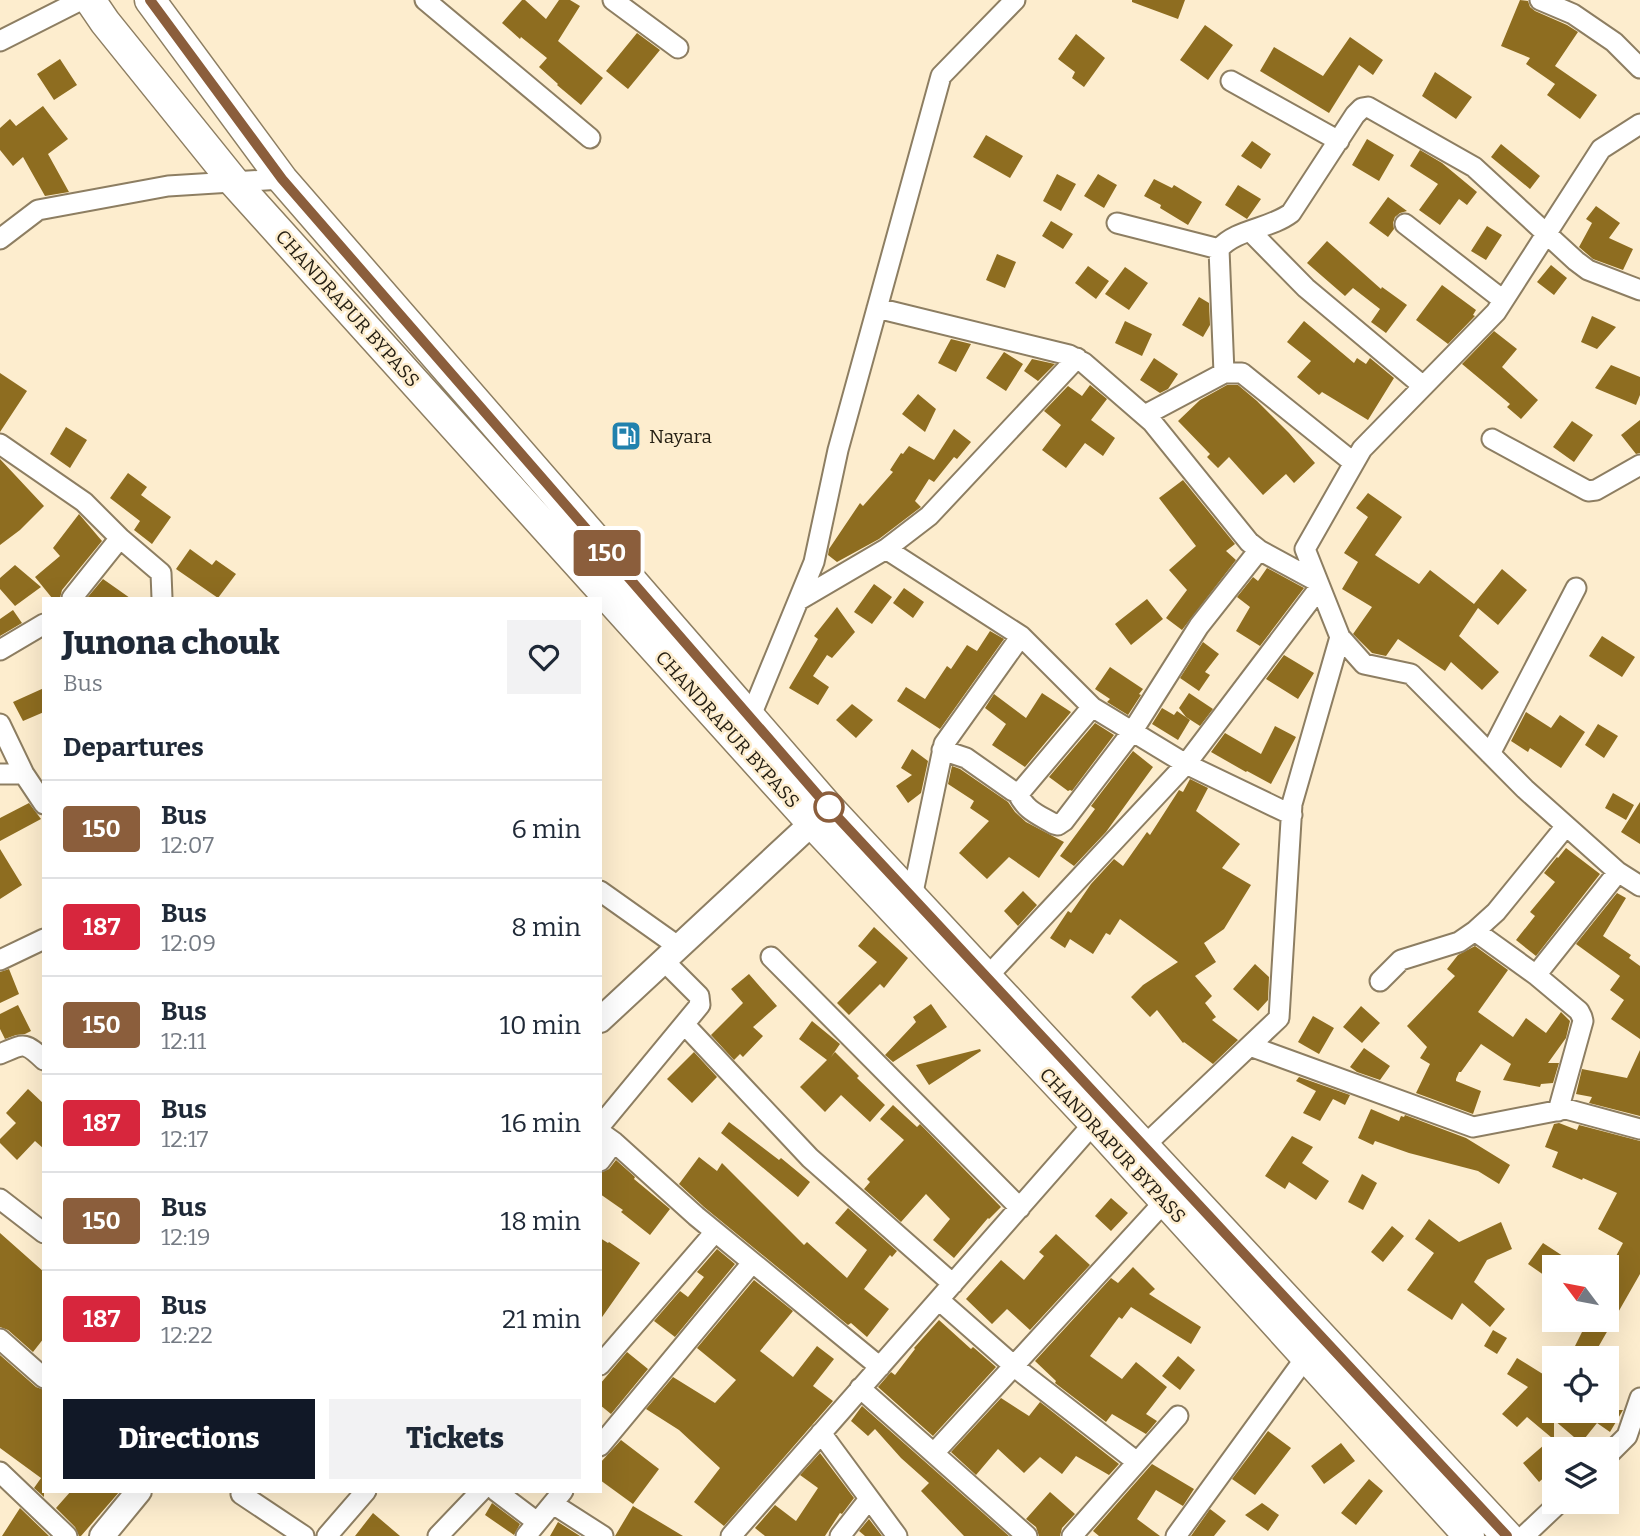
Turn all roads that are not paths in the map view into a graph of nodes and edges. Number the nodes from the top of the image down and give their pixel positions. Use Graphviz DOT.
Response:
graph roads {
  1 [pos="81,0"];
  2 [pos="90,0"];
  3 [pos="150,0"];
  4 [pos="425,0"];
  5 [pos="613,0"];
  6 [pos="1540,0"];
  7 [pos="1002,4"];
  8 [pos="1577,7"];
  9 [pos="0,41"];
  10 [pos="678,48"];
  11 [pos="1640,68"];
  12 [pos="1231,81"];
  13 [pos="1640,124"];
  14 [pos="590,138"];
  15 [pos="1339,141"];
  16 [pos="282,179"];
  17 [pos="234,182"];
  18 [pos="1116,223"];
  19 [pos="1405,224"];
  20 [pos="1251,232"];
  21 [pos="1546,234"];
  22 [pos="0,239"];
  23 [pos="1219,249"];
  24 [pos="1640,290"];
  25 [pos="1503,300"];
  26 [pos="877,308"];
  27 [pos="1077,358"];
  28 [pos="1224,373"];
  29 [pos="1423,386"];
  30 [pos="1144,415"];
  31 [pos="1492,439"];
  32 [pos="0,444"];
  33 [pos="1354,463"];
  34 [pos="1640,465"];
  35 [pos="120,538"];
  36 [pos="886,549"];
  37 [pos="1259,550"];
  38 [pos="1319,584"];
  39 [pos="1576,587"];
  40 [pos="73,597"];
  41 [pos="162,597"];
  42 [pos="799,600"];
  43 [pos="42,625"];
  44 [pos="1021,636"];
  45 [pos="1340,636"];
  46 [pos="0,650"];
  47 [pos="1092,707"];
  48 [pos="751,718"];
  49 [pos="0,724"];
  50 [pos="1132,732"];
  51 [pos="942,750"];
  52 [pos="1490,754"];
  53 [pos="1186,764"];
  54 [pos="0,774"];
  55 [pos="24,774"];
  56 [pos="1017,792"];
  57 [pos="42,801"];
  58 [pos="821,815"];
  59 [pos="1292,815"];
  60 [pos="1566,826"];
  61 [pos="1618,872"];
  62 [pos="1640,886"];
  63 [pos="602,893"];
  64 [pos="912,897"];
  65 [pos="1475,931"];
  66 [pos="42,940"];
  67 [pos="672,954"];
  68 [pos="771,957"];
  69 [pos="0,960"];
  70 [pos="1536,975"];
  71 [pos="987,977"];
  72 [pos="1380,981"];
  73 [pos="602,1018"];
  74 [pos="685,1025"];
  75 [pos="1250,1046"];
  76 [pos="0,1054"];
  77 [pos="42,1058"];
  78 [pos="1558,1111"];
  79 [pos="1101,1115"];
  80 [pos="602,1124"];
  81 [pos="1640,1129"];
  82 [pos="607,1137"];
  83 [pos="1144,1146"];
  84 [pos="602,1154"];
  85 [pos="0,1199"];
  86 [pos="1165,1201"];
  87 [pos="1020,1208"];
  88 [pos="42,1231"];
  89 [pos="715,1232"];
  90 [pos="752,1262"];
  91 [pos="953,1284"];
  92 [pos="939,1300"];
  93 [pos="0,1339"];
  94 [pos="1306,1357"];
  95 [pos="602,1363"];
  96 [pos="1013,1365"];
  97 [pos="880,1367"];
  98 [pos="42,1376"];
  99 [pos="860,1388"];
  100 [pos="1640,1398"];
  101 [pos="1178,1416"];
  102 [pos="821,1433"];
  103 [pos="602,1444"];
  104 [pos="1619,1444"];
  105 [pos="934,1454"];
  106 [pos="1137,1462"];
  107 [pos="0,1472"];
  108 [pos="137,1493"];
  109 [pos="364,1493"];
  110 [pos="479,1493"];
  111 [pos="498,1493"];
  112 [pos="241,1494"];
  113 [pos="558,1497"];
  114 [pos="869,1499"];
  115 [pos="1547,1514"];
  116 [pos="532,1529"];
  117 [pos="67,1536"];
  118 [pos="102,1536"];
  119 [pos="304,1536"];
  120 [pos="327,1536"];
  121 [pos="438,1536"];
  122 [pos="603,1536"];
  123 [pos="731,1536"];
  124 [pos="840,1536"];
  125 [pos="897,1536"];
  126 [pos="1027,1536"];
  127 [pos="1072,1536"];
  128 [pos="1176,1536"];
  129 [pos="1469,1536"];
  130 [pos="1507,1536"];
  131 [pos="1524,1536"];
  1 -- 9 [label="street"];
  2 -- 17 [label="highway, CHANDRAPUR BYPASS"];
  3 -- 16 [label="highway, CHANDRAPUR BYPASS"];
  4 -- 14 [label="street"];
  5 -- 10 [label="street"];
  6 -- 8 [label="street"];
  7 -- 26 [label="street"];
  8 -- 11 [label="street"];
  12 -- 15 [label="street"];
  13 -- 21 [label="street"];
  15 -- 20 [label="street"];
  15 -- 21 [label="street"];
  16 -- 17 [label="street"];
  16 -- 48 [label="highway, CHANDRAPUR BYPASS"];
  17 -- 22 [label="street"];
  17 -- 58 [label="highway, CHANDRAPUR BYPASS"];
  18 -- 23 [label="street"];
  19 -- 25 [label="street"];
  20 -- 23 [label="street"];
  20 -- 29 [label="street"];
  21 -- 24 [label="street"];
  21 -- 25 [label="street"];
  23 -- 28 [label="street"];
  25 -- 29 [label="street"];
  26 -- 27 [label="street"];
  26 -- 42 [label="street"];
  27 -- 30 [label="street"];
  27 -- 36 [label="street"];
  28 -- 30 [label="street"];
  28 -- 33 [label="street"];
  29 -- 33 [label="street"];
  30 -- 37 [label="street"];
  31 -- 34 [label="street"];
  32 -- 35 [label="street"];
  33 -- 38 [label="street"];
  35 -- 40 [label="street"];
  35 -- 41 [label="street"];
  36 -- 42 [label="street"];
  36 -- 44 [label="street"];
  37 -- 38 [label="street"];
  37 -- 50 [label="street"];
  38 -- 45 [label="street"];
  38 -- 53 [label="street"];
  39 -- 52 [label="street"];
  42 -- 48 [label="street"];
  43 -- 46 [label="street"];
  44 -- 47 [label="street"];
  44 -- 51 [label="street"];
  45 -- 52 [label="street"];
  45 -- 59 [label="street"];
  47 -- 50 [label="street"];
  47 -- 56 [label="street"];
  48 -- 58 [label="highway, CHANDRAPUR BYPASS"];
  49 -- 55 [label="street"];
  50 -- 53 [label="street"];
  50 -- 56 [label="street"];
  51 -- 56 [label="street"];
  51 -- 64 [label="street"];
  52 -- 60 [label="street"];
  53 -- 59 [label="street"];
  53 -- 71 [label="street"];
  54 -- 55 [label="street"];
  55 -- 57 [label="street"];
  58 -- 64 [label="highway, CHANDRAPUR BYPASS"];
  58 -- 67 [label="main road"];
  58 -- 79 [label="highway, CHANDRAPUR BYPASS"];
  59 -- 75 [label="street"];
  60 -- 61 [label="street"];
  60 -- 65 [label="street"];
  61 -- 62 [label="street"];
  61 -- 70 [label="street"];
  63 -- 67 [label="street"];
  64 -- 71 [label="highway, CHANDRAPUR BYPASS"];
  65 -- 70 [label="street"];
  65 -- 72 [label="street"];
  66 -- 69 [label="street"];
  67 -- 73 [label="main road"];
  67 -- 74 [label="street"];
  68 -- 87 [label="street"];
  70 -- 78 [label="street"];
  71 -- 79 [label="highway, CHANDRAPUR BYPASS"];
  74 -- 80 [label="street"];
  74 -- 91 [label="street"];
  75 -- 78 [label="street"];
  75 -- 83 [label="street"];
  76 -- 77 [label="street"];
  78 -- 81 [label="street"];
  79 -- 83 [label="highway, CHANDRAPUR BYPASS"];
  79 -- 86 [label="highway, CHANDRAPUR BYPASS"];
  79 -- 87 [label="street"];
  82 -- 84 [label="street"];
  82 -- 89 [label="street"];
  83 -- 130 [label="highway, CHANDRAPUR BYPASS"];
  85 -- 88 [label="street"];
  86 -- 94 [label="highway, CHANDRAPUR BYPASS"];
  86 -- 96 [label="street"];
  87 -- 91 [label="street"];
  89 -- 90 [label="street"];
  89 -- 95 [label="street"];
  90 -- 97 [label="street"];
  90 -- 103 [label="street"];
  91 -- 92 [label="street"];
  92 -- 96 [label="street"];
  92 -- 97 [label="street"];
  93 -- 98 [label="street"];
  94 -- 128 [label="street"];
  94 -- 129 [label="highway, CHANDRAPUR BYPASS"];
  96 -- 105 [label="street"];
  96 -- 106 [label="street"];
  97 -- 99 [label="street"];
  99 -- 102 [label="street"];
  99 -- 105 [label="street"];
  100 -- 104 [label="street"];
  101 -- 106 [label="street"];
  102 -- 114 [label="street"];
  102 -- 123 [label="street"];
  105 -- 126 [label="street"];
  106 -- 127 [label="street"];
  107 -- 117 [label="street"];
  108 -- 118 [label="main road"];
  109 -- 120 [label="street"];
  110 -- 121 [label="street"];
  111 -- 116 [label="street"];
  112 -- 119 [label="street"];
  113 -- 116 [label="street"];
  113 -- 122 [label="street"];
  114 -- 124 [label="street"];
  114 -- 125 [label="street"];
  115 -- 131 [label="street"];
}
